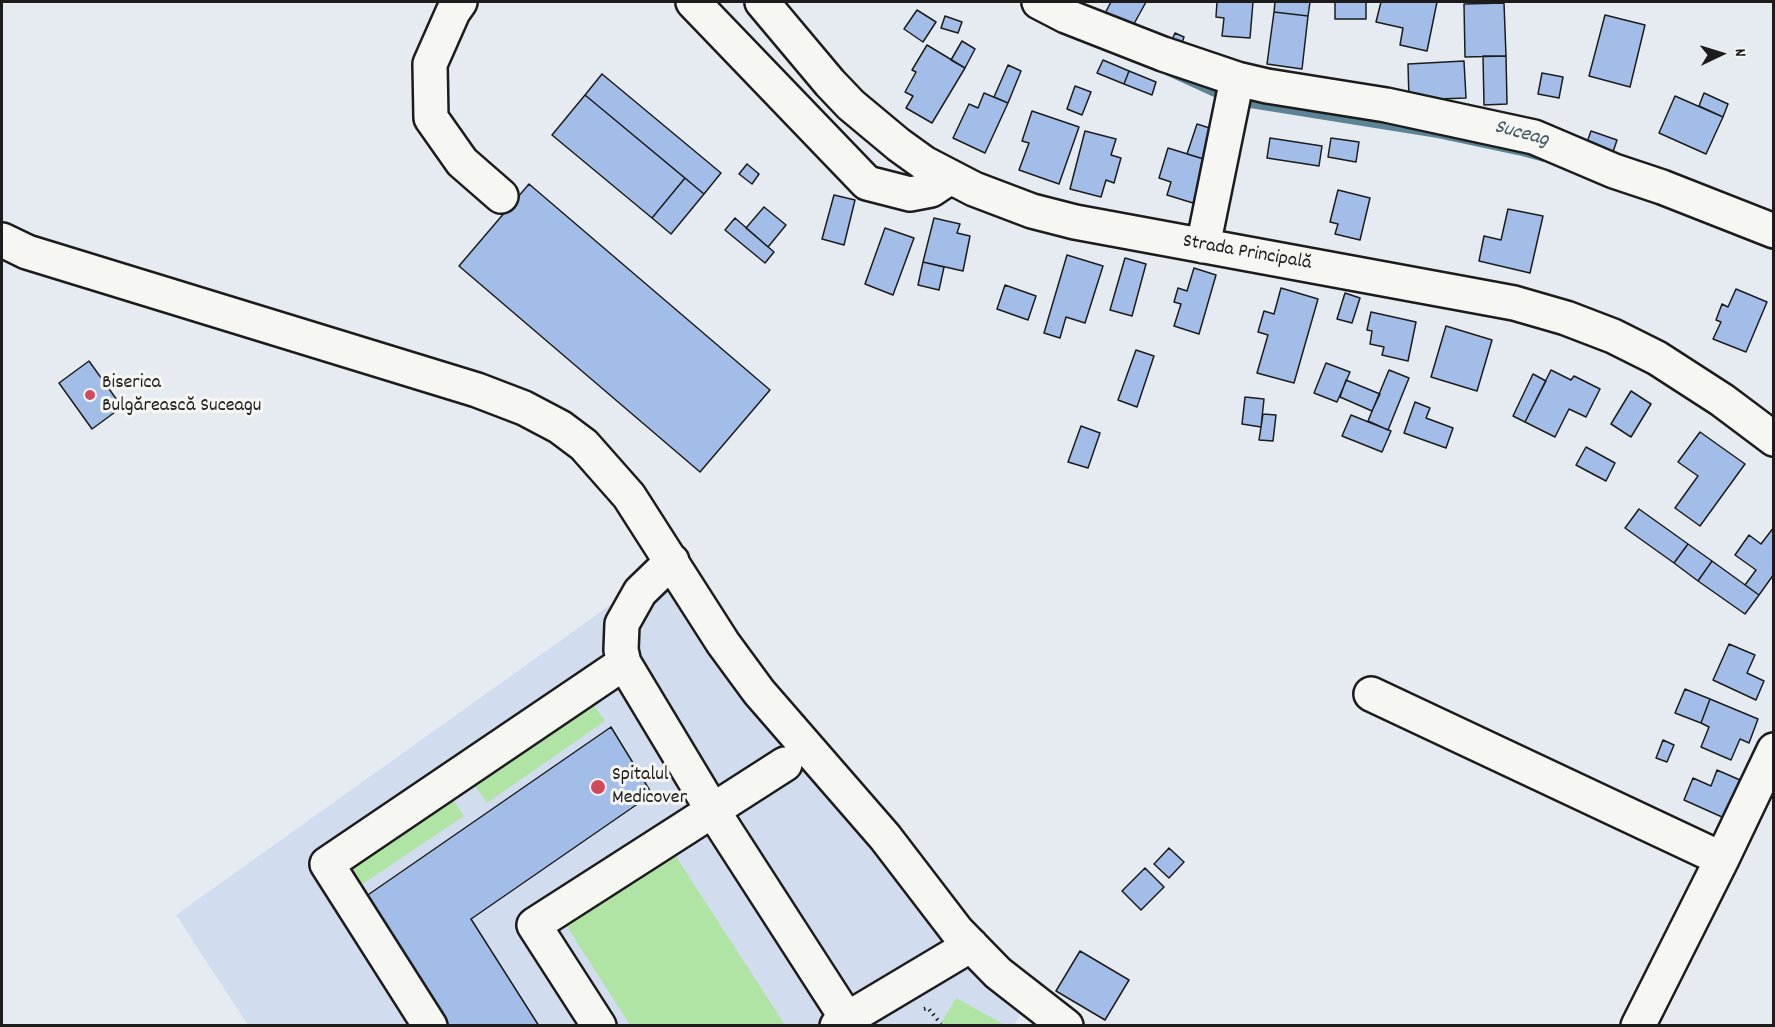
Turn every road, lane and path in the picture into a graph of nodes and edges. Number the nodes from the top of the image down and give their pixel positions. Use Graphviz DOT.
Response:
graph roads {
  1 [pos="460,2"];
  2 [pos="693,2"];
  3 [pos="762,2"];
  4 [pos="1039,2"];
  5 [pos="1234,93"];
  6 [pos="950,178"];
  7 [pos="501,196"];
  8 [pos="1773,231"];
  9 [pos="2,240"];
  10 [pos="1203,246"];
  11 [pos="1773,439"];
  12 [pos="672,561"];
  13 [pos="624,663"];
  14 [pos="1371,694"];
  15 [pos="1773,750"];
  16 [pos="785,764"];
  17 [pos="713,811"];
  18 [pos="1722,859"];
  19 [pos="971,945"];
  20 [pos="842,1022"];
  21 [pos="430,1026"];
  22 [pos="599,1026"];
  23 [pos="1066,1026"];
  24 [pos="1638,1026"];
  1 -- 7 [label="street"];
  2 -- 6 [label="street"];
  3 -- 6 [label="street, Strada Principală"];
  4 -- 5 [label="street"];
  5 -- 8 [label="street"];
  5 -- 10 [label="street"];
  6 -- 10 [label="street, Strada Principală"];
  9 -- 12 [label="street"];
  10 -- 11 [label="street, Strada Principală"];
  12 -- 13 [label="street"];
  12 -- 19 [label="street"];
  13 -- 17 [label="street"];
  13 -- 21 [label="street"];
  14 -- 18 [label="street"];
  15 -- 18 [label="street"];
  16 -- 17 [label="street"];
  17 -- 20 [label="street"];
  17 -- 22 [label="street"];
  18 -- 24 [label="street"];
  19 -- 20 [label="street"];
  19 -- 23 [label="street"];
}
